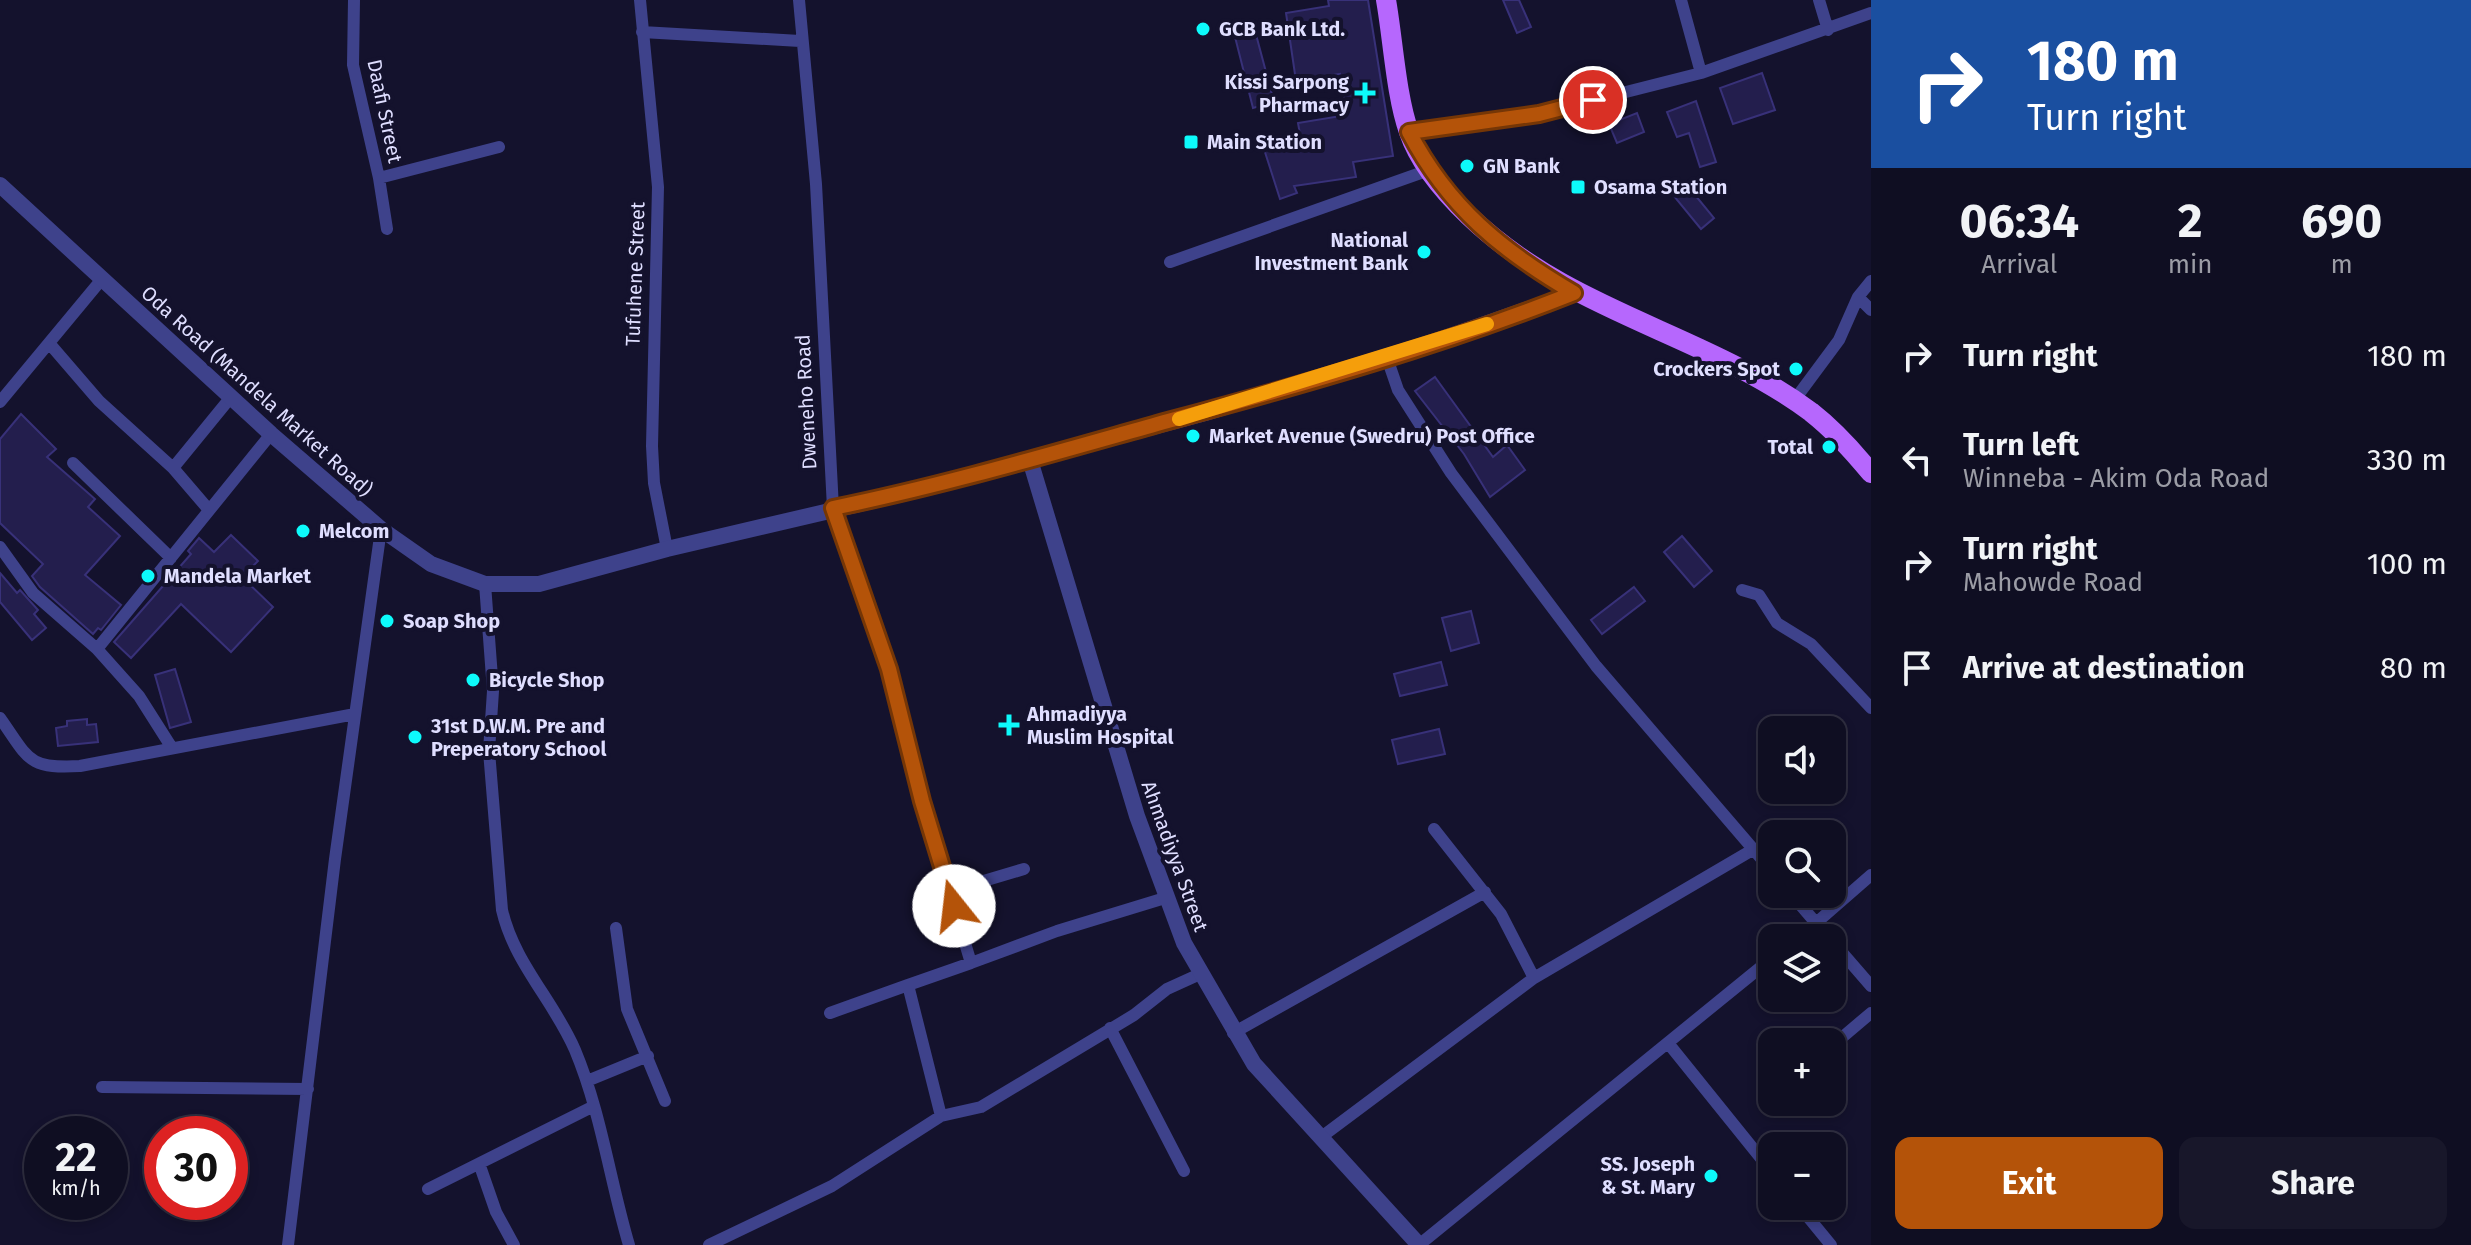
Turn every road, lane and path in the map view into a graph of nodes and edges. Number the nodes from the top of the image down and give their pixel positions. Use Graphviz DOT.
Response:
graph roads {
  1 [pos="354,0"];
  2 [pos="640,0"];
  3 [pos="799,0"];
  4 [pos="1386,0"];
  5 [pos="1681,0"];
  6 [pos="1819,0"];
  7 [pos="1871,13"];
  8 [pos="1828,30"];
  9 [pos="642,32"];
  10 [pos="800,41"];
  11 [pos="1701,73"];
  12 [pos="1409,132"];
  13 [pos="499,147"];
  14 [pos="1429,170"];
  15 [pos="379,178"];
  16 [pos="0,185"];
  17 [pos="387,229"];
  18 [pos="1170,262"];
  19 [pos="102,279"];
  20 [pos="1871,281"];
  21 [pos="1574,293"];
  22 [pos="1858,297"];
  23 [pos="1871,310"];
  24 [pos="49,343"];
  25 [pos="1387,358"];
  26 [pos="231,397"];
  27 [pos="0,402"];
  28 [pos="1793,402"];
  29 [pos="271,434"];
  30 [pos="1030,460"];
  31 [pos="73,463"];
  32 [pos="173,468"];
  33 [pos="1871,473"];
  34 [pos="833,508"];
  35 [pos="209,510"];
  36 [pos="381,529"];
  37 [pos="0,547"];
  38 [pos="667,549"];
  39 [pos="171,558"];
  40 [pos="485,584"];
  41 [pos="1742,590"];
  42 [pos="97,649"];
  43 [pos="1871,708"];
  44 [pos="355,714"];
  45 [pos="0,718"];
  46 [pos="172,748"];
  47 [pos="1434,829"];
  48 [pos="1754,849"];
  49 [pos="1758,854"];
  50 [pos="1024,869"];
  51 [pos="1871,875"];
  52 [pos="950,891"];
  53 [pos="1485,892"];
  54 [pos="1165,898"];
  55 [pos="1803,908"];
  56 [pos="1816,923"];
  57 [pos="616,928"];
  58 [pos="1846,957"];
  59 [pos="971,963"];
  60 [pos="1758,969"];
  61 [pos="1200,974"];
  62 [pos="1534,978"];
  63 [pos="908,985"];
  64 [pos="1871,986"];
  65 [pos="830,1013"];
  66 [pos="1871,1013"];
  67 [pos="1110,1028"];
  68 [pos="1233,1033"];
  69 [pos="1846,1034"];
  70 [pos="1668,1043"];
  71 [pos="648,1056"];
  72 [pos="587,1081"];
  73 [pos="102,1087"];
  74 [pos="308,1089"];
  75 [pos="665,1101"];
  76 [pos="594,1106"];
  77 [pos="941,1116"];
  78 [pos="1320,1138"];
  79 [pos="1758,1155"];
  80 [pos="480,1166"];
  81 [pos="1184,1171"];
  82 [pos="428,1189"];
  83 [pos="1810,1220"];
  84 [pos="288,1245"];
  85 [pos="514,1245"];
  86 [pos="629,1245"];
  87 [pos="709,1245"];
  88 [pos="1419,1245"];
  89 [pos="1831,1245"];
  1 -- 15 [label="street, Daafi Street"];
  2 -- 9 [label="street, Tufuhene Street"];
  3 -- 10 [label="street, Dweneho Road"];
  4 -- 12 [label="main road"];
  5 -- 11 [label="street"];
  6 -- 8 [label="street"];
  7 -- 8 [label="street"];
  8 -- 11 [label="street"];
  9 -- 10 [label="street"];
  9 -- 38 [label="street, Tufuhene Street"];
  10 -- 34 [label="street, Dweneho Road"];
  11 -- 12 [label="street"];
  12 -- 14 [label="main road"];
  13 -- 15 [label="street"];
  14 -- 18 [label="street"];
  14 -- 21 [label="main road"];
  15 -- 17 [label="street, Daafi Street"];
  16 -- 19 [label="street, Oda Road (Mandela Market Road)"];
  19 -- 24 [label="street"];
  19 -- 26 [label="street, Oda Road (Mandela Market Road)"];
  20 -- 22 [label="street"];
  21 -- 25 [label="street, Oda Road (Mandela Market Road)"];
  21 -- 28 [label="main road"];
  22 -- 23 [label="street"];
  22 -- 28 [label="street"];
  24 -- 27 [label="street"];
  24 -- 32 [label="street"];
  25 -- 30 [label="street, Oda Road (Mandela Market Road)"];
  25 -- 48 [label="street"];
  26 -- 29 [label="street, Oda Road (Mandela Market Road)"];
  26 -- 32 [label="street"];
  28 -- 33 [label="main road"];
  29 -- 35 [label="street"];
  29 -- 36 [label="street, Oda Road (Mandela Market Road)"];
  30 -- 34 [label="street, Oda Road (Mandela Market Road)"];
  30 -- 54 [label="street, Ahmadiyya Street"];
  31 -- 39 [label="street"];
  32 -- 35 [label="street"];
  34 -- 38 [label="street, Oda Road (Mandela Market Road)"];
  34 -- 52 [label="street, Dweneho Road"];
  35 -- 39 [label="street"];
  36 -- 40 [label="street, Oda Road (Mandela Market Road)"];
  36 -- 44 [label="street"];
  37 -- 42 [label="street"];
  38 -- 40 [label="street, Oda Road (Mandela Market Road)"];
  39 -- 42 [label="street"];
  40 -- 72 [label="street"];
  41 -- 43 [label="street"];
  42 -- 46 [label="street"];
  44 -- 46 [label="street"];
  44 -- 74 [label="street"];
  45 -- 46 [label="street"];
  47 -- 53 [label="street"];
  48 -- 49 [label="street"];
  48 -- 62 [label="street"];
  50 -- 52 [label="street"];
  51 -- 56 [label="street"];
  52 -- 59 [label="street, Dweneho Road"];
  53 -- 62 [label="street"];
  53 -- 68 [label="street"];
  54 -- 59 [label="street"];
  54 -- 61 [label="street, Ahmadiyya Street"];
  55 -- 56 [label="street"];
  57 -- 71 [label="street"];
  58 -- 64 [label="street"];
  59 -- 63 [label="street"];
  60 -- 70 [label="street"];
  61 -- 67 [label="street"];
  61 -- 68 [label="street, Ahmadiyya Street"];
  62 -- 78 [label="street"];
  63 -- 65 [label="street"];
  63 -- 77 [label="street"];
  66 -- 69 [label="street"];
  67 -- 77 [label="street"];
  67 -- 81 [label="street"];
  68 -- 78 [label="street, Ahmadiyya Street"];
  70 -- 79 [label="street"];
  70 -- 88 [label="street"];
  71 -- 72 [label="street"];
  71 -- 75 [label="street"];
  72 -- 76 [label="street"];
  73 -- 74 [label="street"];
  74 -- 84 [label="street"];
  76 -- 80 [label="street"];
  76 -- 86 [label="street"];
  77 -- 87 [label="street"];
  78 -- 88 [label="street, Ahmadiyya Street"];
  80 -- 82 [label="street"];
  80 -- 85 [label="street"];
  83 -- 89 [label="street"];
}
